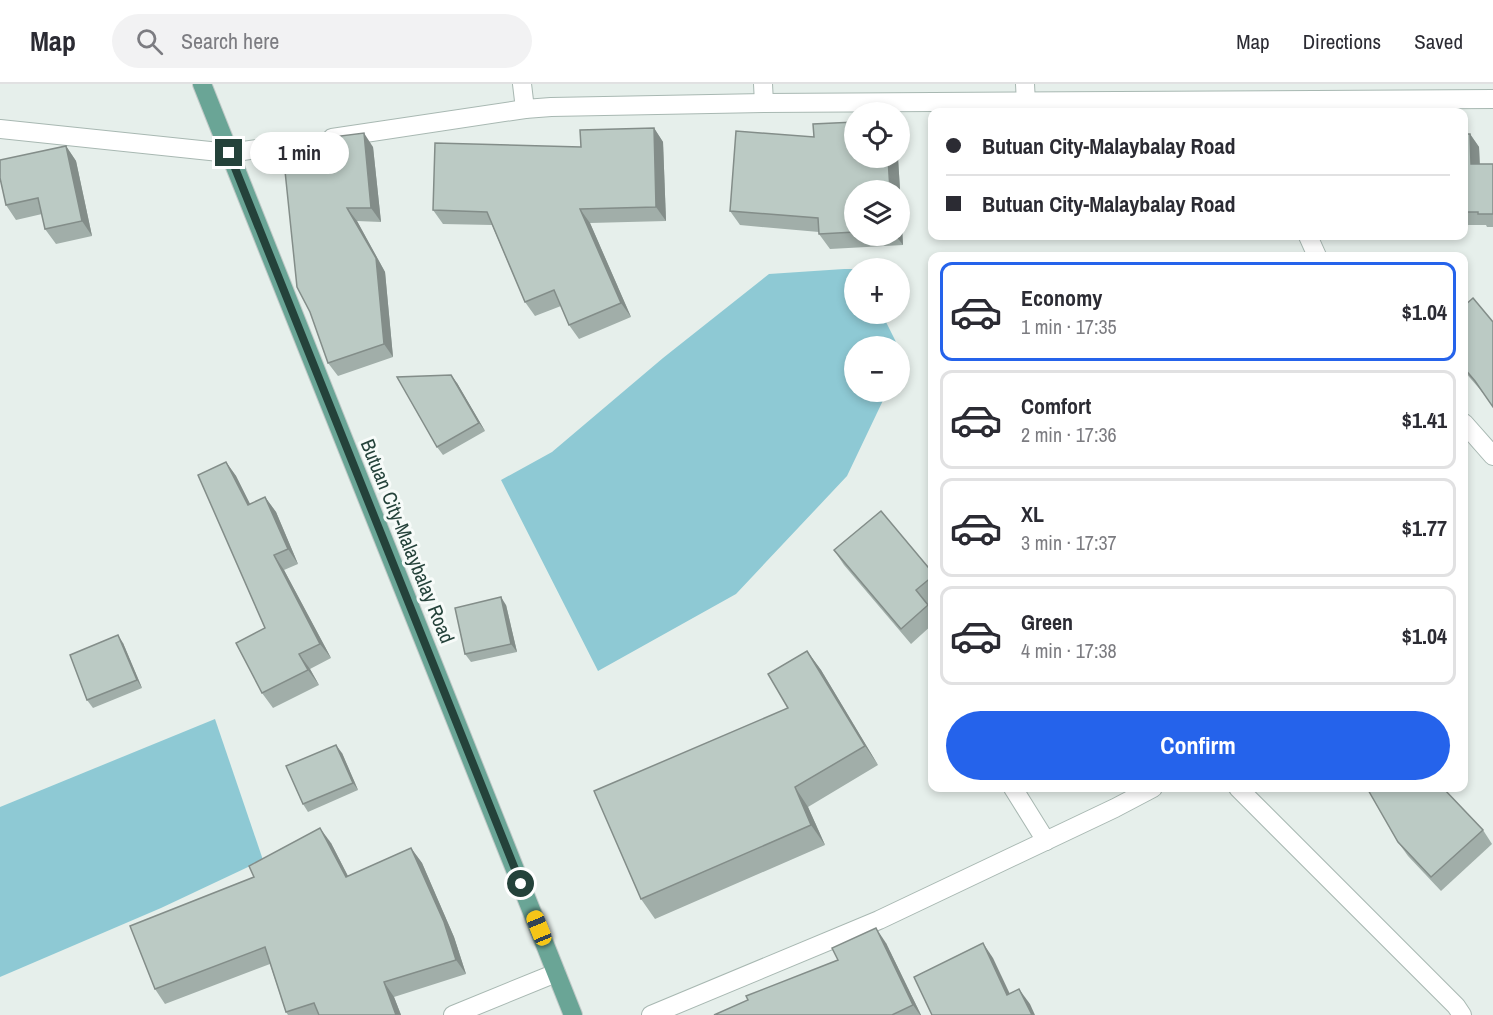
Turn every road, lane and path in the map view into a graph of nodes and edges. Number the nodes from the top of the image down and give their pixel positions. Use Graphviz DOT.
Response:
graph roads {
  1 [pos="202,84"];
  2 [pos="522,84"];
  3 [pos="763,84"];
  4 [pos="1025,84"];
  5 [pos="1256,93"];
  6 [pos="1493,99"];
  7 [pos="764,103"];
  8 [pos="1026,103"];
  9 [pos="1295,107"];
  10 [pos="525,109"];
  11 [pos="0,129"];
  12 [pos="229,153"];
  13 [pos="1468,428"];
  14 [pos="1493,456"];
  15 [pos="1015,792"];
  16 [pos="1145,792"];
  17 [pos="1242,792"];
  18 [pos="1046,841"];
  19 [pos="556,973"];
  20 [pos="453,1015"];
  21 [pos="573,1015"];
  22 [pos="651,1015"];
  23 [pos="1462,1015"];
  1 -- 12 [label="main road, Butuan City-Malaybalay Road"];
  2 -- 10 [label="street"];
  3 -- 7 [label="street"];
  4 -- 8 [label="street"];
  5 -- 8 [label="street"];
  5 -- 9 [label="street"];
  6 -- 9 [label="street"];
  7 -- 8 [label="street"];
  7 -- 10 [label="street"];
  10 -- 12 [label="street"];
  11 -- 12 [label="street"];
  12 -- 19 [label="main road, Butuan City-Malaybalay Road"];
  13 -- 14 [label="street"];
  15 -- 18 [label="street"];
  16 -- 18 [label="street"];
  17 -- 23 [label="street"];
  18 -- 22 [label="street"];
  19 -- 20 [label="street"];
  19 -- 21 [label="main road, Butuan City-Malaybalay Road"];
}
